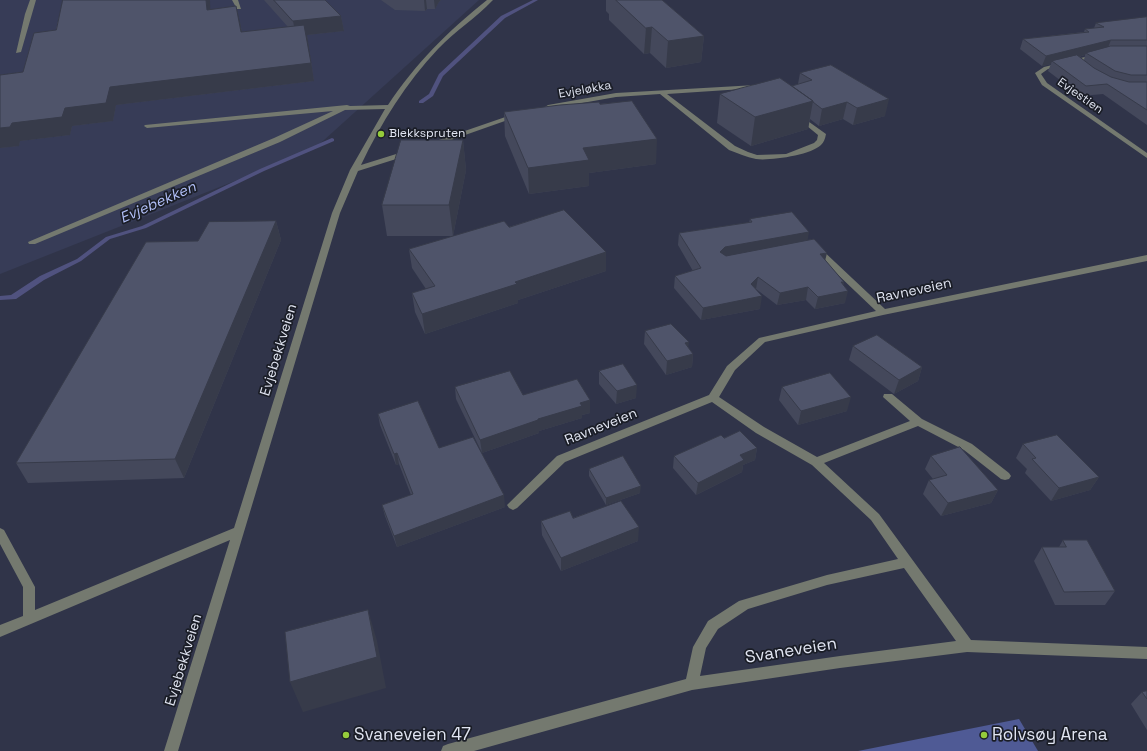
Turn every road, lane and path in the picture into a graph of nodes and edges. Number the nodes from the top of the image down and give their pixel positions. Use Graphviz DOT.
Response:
graph roads {
  1 [pos="33,0"];
  2 [pos="235,0"];
  3 [pos="490,0"];
  4 [pos="239,8"];
  5 [pos="18,52"];
  6 [pos="1107,54"];
  7 [pos="761,89"];
  8 [pos="662,93"];
  9 [pos="347,107"];
  10 [pos="389,107"];
  11 [pos="541,108"];
  12 [pos="788,110"];
  13 [pos="526,112"];
  14 [pos="147,126"];
  15 [pos="1147,156"];
  16 [pos="354,170"];
  17 [pos="32,242"];
  18 [pos="807,249"];
  19 [pos="1147,258"];
  20 [pos="883,312"];
  21 [pos="888,397"];
  22 [pos="713,398"];
  23 [pos="918,422"];
  24 [pos="816,462"];
  25 [pos="1004,476"];
  26 [pos="513,505"];
  27 [pos="238,531"];
  28 [pos="0,533"];
  29 [pos="908,562"];
  30 [pos="29,619"];
  31 [pos="0,631"];
  32 [pos="967,646"];
  33 [pos="1147,653"];
  34 [pos="692,684"];
  35 [pos="171,751"];
  36 [pos="448,751"];
  1 -- 5 [label="street"];
  2 -- 4 [label="street"];
  3 -- 10 [label="street, Evjebekkveien"];
  6 -- 15 [label="street, Evjestien"];
  7 -- 8 [label="street, Evjeløkka"];
  8 -- 11 [label="street, Evjeløkka"];
  8 -- 12 [label="street"];
  9 -- 10 [label="street"];
  9 -- 14 [label="street"];
  9 -- 17 [label="street"];
  10 -- 16 [label="street, Evjebekkveien"];
  13 -- 16 [label="street"];
  16 -- 27 [label="street, Evjebekkveien"];
  18 -- 20 [label="street"];
  19 -- 20 [label="street, Ravneveien"];
  20 -- 22 [label="street, Ravneveien"];
  21 -- 23 [label="street"];
  22 -- 24 [label="street"];
  22 -- 26 [label="street, Ravneveien"];
  23 -- 24 [label="street"];
  23 -- 25 [label="street"];
  24 -- 29 [label="street"];
  27 -- 30 [label="street"];
  27 -- 35 [label="street, Evjebekkveien"];
  28 -- 30 [label="street"];
  29 -- 32 [label="street"];
  29 -- 34 [label="street"];
  30 -- 31 [label="street"];
  32 -- 33 [label="street, Svaneveien"];
  32 -- 34 [label="street, Svaneveien"];
  34 -- 36 [label="street, Svaneveien"];
}
